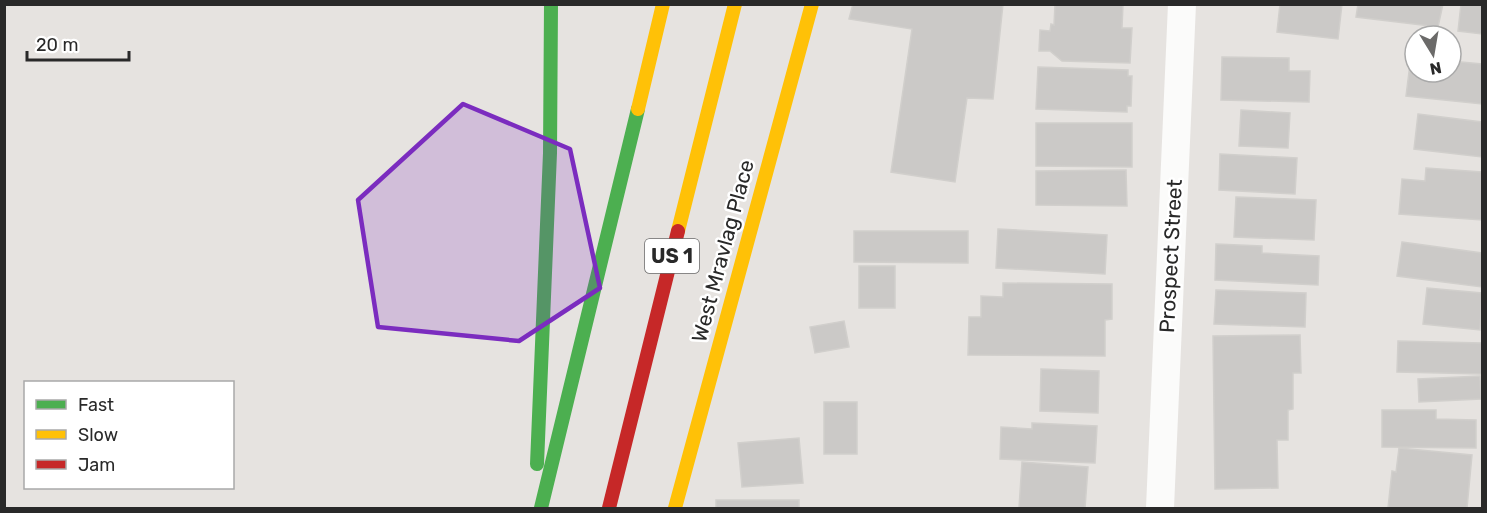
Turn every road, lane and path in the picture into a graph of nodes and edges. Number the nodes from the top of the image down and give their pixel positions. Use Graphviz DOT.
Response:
graph roads {
  1 [pos="551,4"];
  2 [pos="663,4"];
  3 [pos="735,4"];
  4 [pos="812,4"];
  5 [pos="1182,4"];
  6 [pos="536,508"];
  7 [pos="541,508"];
  8 [pos="609,508"];
  9 [pos="675,508"];
  10 [pos="1160,508"];
  1 -- 6 [label="main road"];
  2 -- 7 [label="main road"];
  3 -- 8 [label="main road, US 1"];
  4 -- 9 [label="main road, West Mravlag Place"];
  5 -- 10 [label="street, Prospect Street"];
}
